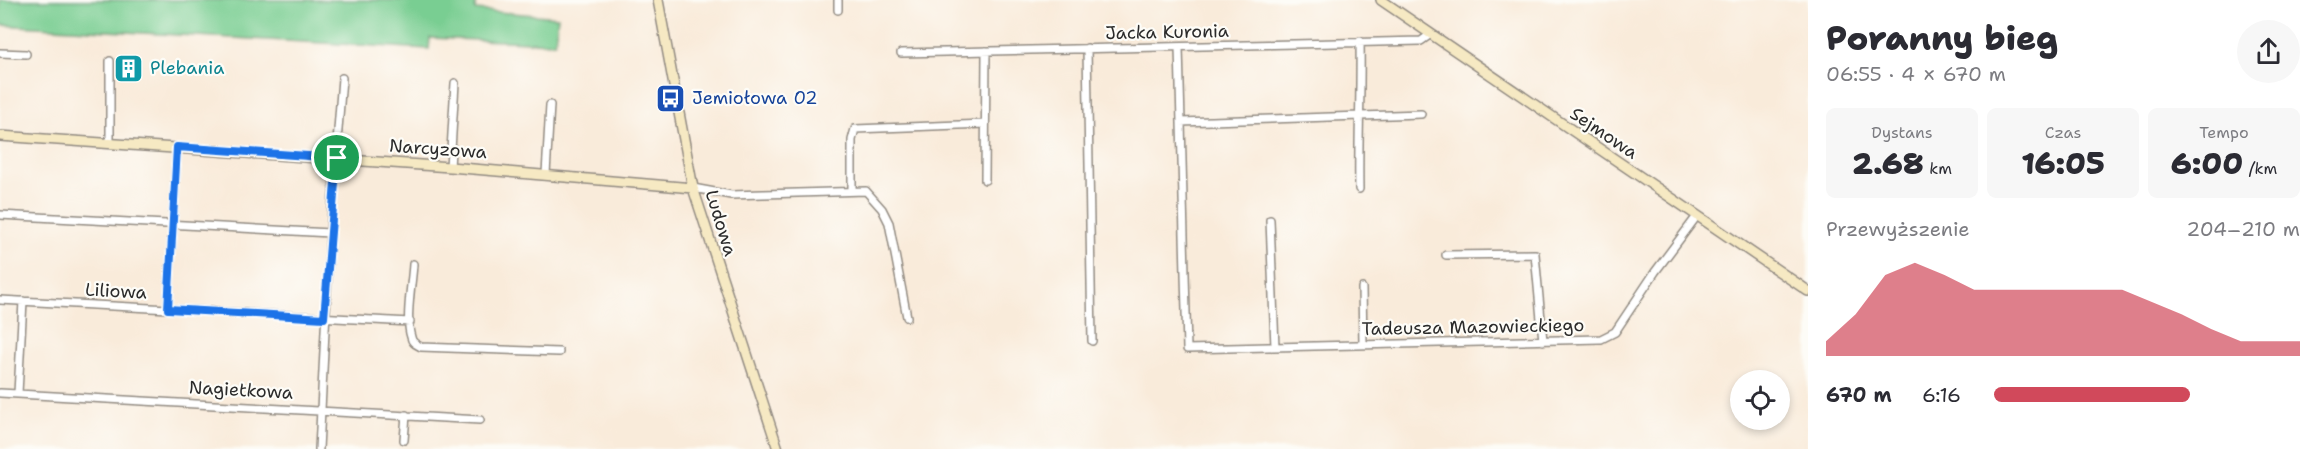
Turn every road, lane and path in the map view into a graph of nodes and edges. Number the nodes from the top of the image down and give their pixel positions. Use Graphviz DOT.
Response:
graph roads {
  1 [pos="658,0"];
  2 [pos="838,0"];
  3 [pos="1381,0"];
  4 [pos="838,10"];
  5 [pos="1431,34"];
  6 [pos="1360,41"];
  7 [pos="1179,47"];
  8 [pos="1087,48"];
  9 [pos="986,51"];
  10 [pos="0,53"];
  11 [pos="901,53"];
  12 [pos="26,54"];
  13 [pos="110,61"];
  14 [pos="342,78"];
  15 [pos="455,83"];
  16 [pos="550,105"];
  17 [pos="1421,114"];
  18 [pos="1361,115"];
  19 [pos="1181,122"];
  20 [pos="985,124"];
  21 [pos="0,136"];
  22 [pos="110,143"];
  23 [pos="177,147"];
  24 [pos="337,158"];
  25 [pos="450,166"];
  26 [pos="546,174"];
  27 [pos="985,180"];
  28 [pos="693,188"];
  29 [pos="1359,189"];
  30 [pos="852,191"];
  31 [pos="0,215"];
  32 [pos="1697,216"];
  33 [pos="1270,220"];
  34 [pos="171,223"];
  35 [pos="330,232"];
  36 [pos="1446,255"];
  37 [pos="413,264"];
  38 [pos="1362,288"];
  39 [pos="1808,291"];
  40 [pos="0,300"];
  41 [pos="23,301"];
  42 [pos="168,309"];
  43 [pos="907,317"];
  44 [pos="324,318"];
  45 [pos="410,322"];
  46 [pos="1092,341"];
  47 [pos="1543,341"];
  48 [pos="1363,344"];
  49 [pos="1275,346"];
  50 [pos="559,352"];
  51 [pos="0,393"];
  52 [pos="18,393"];
  53 [pos="321,409"];
  54 [pos="406,415"];
  55 [pos="480,420"];
  56 [pos="404,440"];
  57 [pos="319,449"];
  58 [pos="778,449"];
  1 -- 28 [label="main road, Ludowa"];
  2 -- 4 [label="street"];
  3 -- 5 [label="main road, Sejmowa"];
  5 -- 6 [label="street, Jacka Kuronia"];
  5 -- 32 [label="main road, Sejmowa"];
  6 -- 7 [label="street, Jacka Kuronia"];
  6 -- 18 [label="street"];
  7 -- 8 [label="street, Jacka Kuronia"];
  7 -- 19 [label="street"];
  8 -- 9 [label="street, Jacka Kuronia"];
  8 -- 46 [label="street"];
  9 -- 11 [label="street, Jacka Kuronia"];
  9 -- 20 [label="street"];
  10 -- 12 [label="street"];
  13 -- 22 [label="street"];
  14 -- 24 [label="street"];
  15 -- 25 [label="street"];
  16 -- 26 [label="street"];
  17 -- 18 [label="street"];
  18 -- 19 [label="street"];
  18 -- 29 [label="street"];
  19 -- 49 [label="street, Tadeusza Mazowieckiego"];
  20 -- 27 [label="street"];
  20 -- 30 [label="street"];
  21 -- 22 [label="main road, Narcyzowa"];
  22 -- 23 [label="main road, Narcyzowa"];
  23 -- 24 [label="main road, Narcyzowa"];
  23 -- 34 [label="street"];
  24 -- 25 [label="main road, Narcyzowa"];
  24 -- 35 [label="street"];
  25 -- 26 [label="main road, Narcyzowa"];
  26 -- 28 [label="main road, Narcyzowa"];
  28 -- 30 [label="street"];
  28 -- 58 [label="main road, Ludowa"];
  30 -- 43 [label="street"];
  31 -- 34 [label="street"];
  32 -- 39 [label="main road, Sejmowa"];
  32 -- 47 [label="street, Tadeusza Mazowieckiego"];
  33 -- 49 [label="street"];
  34 -- 35 [label="street"];
  34 -- 42 [label="street"];
  35 -- 44 [label="street"];
  36 -- 47 [label="street"];
  37 -- 45 [label="street"];
  38 -- 48 [label="street"];
  40 -- 41 [label="street, Liliowa"];
  41 -- 42 [label="street, Liliowa"];
  41 -- 52 [label="street"];
  42 -- 44 [label="street, Liliowa"];
  44 -- 45 [label="street, Liliowa"];
  44 -- 53 [label="street"];
  45 -- 50 [label="street"];
  47 -- 48 [label="street, Tadeusza Mazowieckiego"];
  48 -- 49 [label="street, Tadeusza Mazowieckiego"];
  51 -- 52 [label="street, Nagietkowa"];
  52 -- 53 [label="street, Nagietkowa"];
  53 -- 54 [label="street, Nagietkowa"];
  53 -- 57 [label="street"];
  54 -- 55 [label="street, Nagietkowa"];
  54 -- 56 [label="street"];
}
